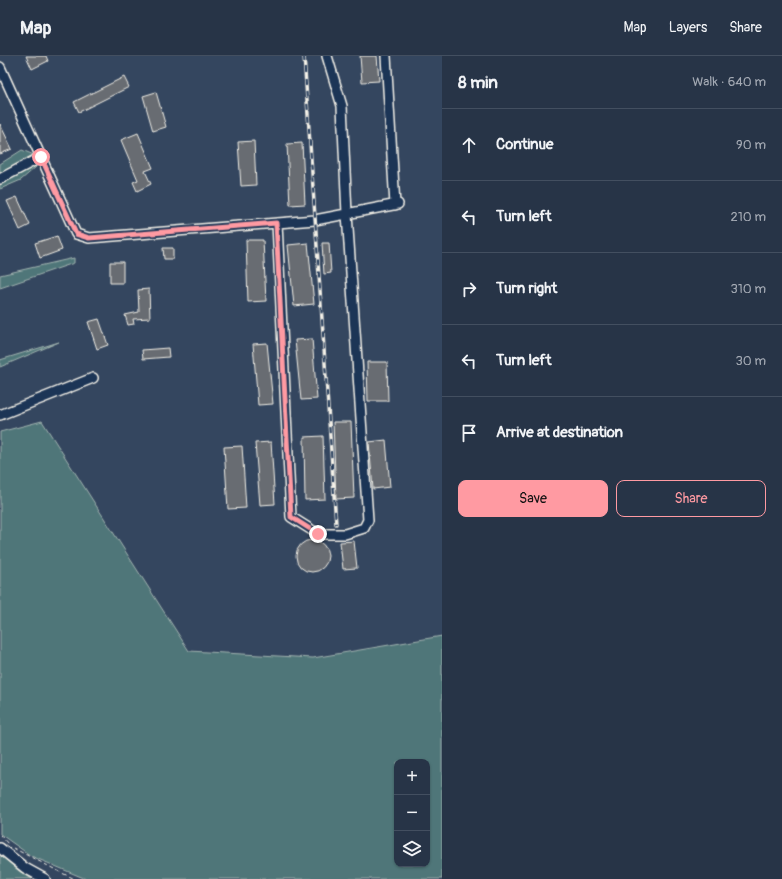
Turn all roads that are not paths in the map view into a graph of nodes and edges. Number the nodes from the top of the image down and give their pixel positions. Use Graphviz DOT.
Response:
graph roads {
  1 [pos="327,56"];
  2 [pos="386,56"];
  3 [pos="0,67"];
  4 [pos="4,84"];
  5 [pos="41,157"];
  6 [pos="0,179"];
  7 [pos="347,214"];
  8 [pos="276,223"];
  9 [pos="93,378"];
  10 [pos="0,415"];
  11 [pos="0,848"];
  12 [pos="45,879"];
  1 -- 7 [label="street"];
  2 -- 7 [label="street"];
  3 -- 4 [label="street"];
  4 -- 5 [label="street"];
  5 -- 6 [label="street"];
  5 -- 8 [label="street"];
  7 -- 8 [label="street"];
  7 -- 8 [label="street"];
  9 -- 10 [label="street"];
  11 -- 12 [label="street"];
}
